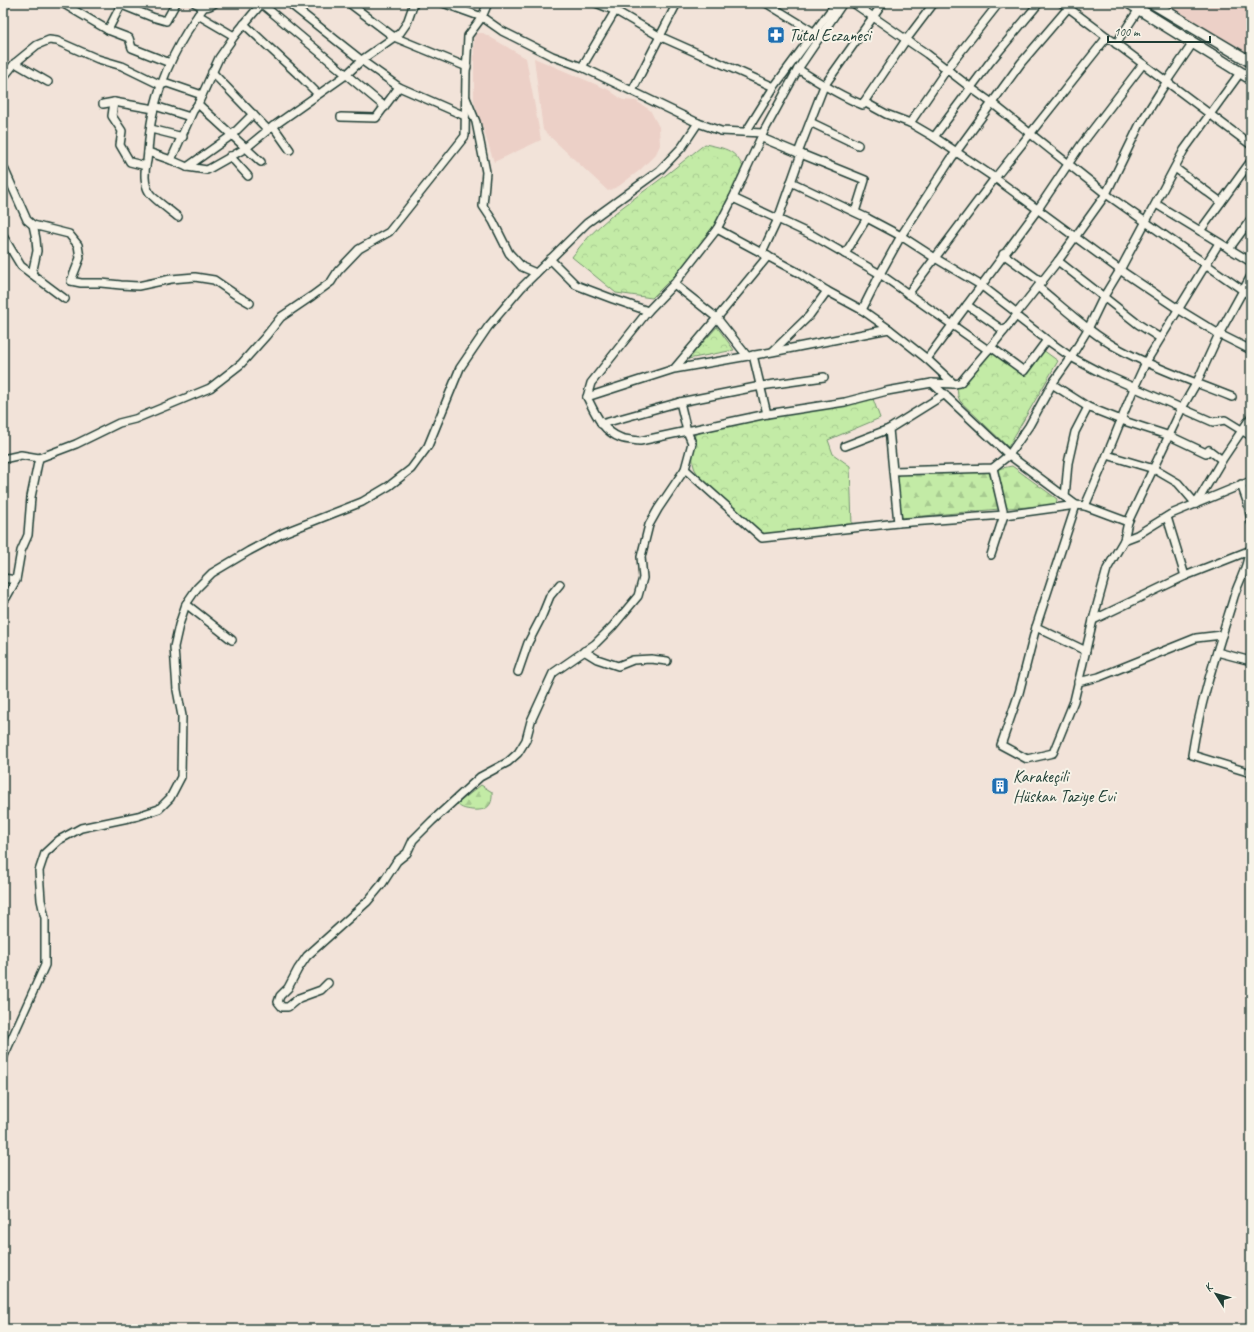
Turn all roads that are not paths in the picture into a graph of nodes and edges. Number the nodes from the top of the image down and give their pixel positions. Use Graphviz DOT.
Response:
graph roads {
  1 [pos="6,3"];
  2 [pos="62,3"];
  3 [pos="176,3"];
  4 [pos="195,3"];
  5 [pos="215,3"];
  6 [pos="262,3"];
  7 [pos="289,3"];
  8 [pos="349,3"];
  9 [pos="414,3"];
  10 [pos="444,3"];
  11 [pos="488,3"];
  12 [pos="596,3"];
  13 [pos="620,3"];
  14 [pos="677,3"];
  15 [pos="766,3"];
  16 [pos="836,3"];
  17 [pos="843,3"];
  18 [pos="852,3"];
  19 [pos="883,3"];
  20 [pos="934,3"];
  21 [pos="999,3"];
  22 [pos="1039,3"];
  23 [pos="1062,3"];
  24 [pos="1129,3"];
  25 [pos="1152,3"];
  26 [pos="119,4"];
  27 [pos="204,7"];
  28 [pos="3,8"];
  29 [pos="1068,8"];
  30 [pos="1138,9"];
  31 [pos="616,11"];
  32 [pos="198,15"];
  33 [pos="482,17"];
  34 [pos="872,17"];
  35 [pos="244,24"];
  36 [pos="108,30"];
  37 [pos="815,33"];
  38 [pos="234,36"];
  39 [pos="659,36"];
  40 [pos="394,37"];
  41 [pos="1107,37"];
  42 [pos="906,40"];
  43 [pos="1194,43"];
  44 [pos="1116,44"];
  45 [pos="1250,58"];
  46 [pos="361,60"];
  47 [pos="15,63"];
  48 [pos="170,63"];
  49 [pos="1143,64"];
  50 [pos="467,67"];
  51 [pos="582,67"];
  52 [pos="798,68"];
  53 [pos="946,69"];
  54 [pos="212,72"];
  55 [pos="1240,73"];
  56 [pos="346,75"];
  57 [pos="3,78"];
  58 [pos="1251,79"];
  59 [pos="1167,81"];
  60 [pos="48,82"];
  61 [pos="161,85"];
  62 [pos="824,86"];
  63 [pos="399,87"];
  64 [pos="774,87"];
  65 [pos="971,88"];
  66 [pos="632,91"];
  67 [pos="318,94"];
  68 [pos="202,95"];
  69 [pos="465,96"];
  70 [pos="114,102"];
  71 [pos="864,102"];
  72 [pos="992,103"];
  73 [pos="103,104"];
  74 [pos="198,104"];
  75 [pos="154,107"];
  76 [pos="385,107"];
  77 [pos="253,114"];
  78 [pos="1210,115"];
  79 [pos="465,116"];
  80 [pos="190,117"];
  81 [pos="341,117"];
  82 [pos="810,122"];
  83 [pos="698,123"];
  84 [pos="910,123"];
  85 [pos="270,128"];
  86 [pos="151,129"];
  87 [pos="746,132"];
  88 [pos="1031,133"];
  89 [pos="232,135"];
  90 [pos="762,136"];
  91 [pos="183,137"];
  92 [pos="934,137"];
  93 [pos="858,145"];
  94 [pos="1251,145"];
  95 [pos="246,148"];
  96 [pos="290,150"];
  97 [pos="148,152"];
  98 [pos="956,152"];
  99 [pos="799,154"];
  100 [pos="230,156"];
  101 [pos="171,160"];
  102 [pos="1251,161"];
  103 [pos="261,162"];
  104 [pos="1068,164"];
  105 [pos="3,166"];
  106 [pos="146,166"];
  107 [pos="187,167"];
  108 [pos="1175,168"];
  109 [pos="248,176"];
  110 [pos="995,178"];
  111 [pos="791,182"];
  112 [pos="1106,194"];
  113 [pos="733,198"];
  114 [pos="1221,202"];
  115 [pos="1156,204"];
  116 [pos="1038,209"];
  117 [pos="855,212"];
  118 [pos="178,217"];
  119 [pos="867,218"];
  120 [pos="778,219"];
  121 [pos="1251,219"];
  122 [pos="1146,223"];
  123 [pos="33,225"];
  124 [pos="717,229"];
  125 [pos="1200,231"];
  126 [pos="3,236"];
  127 [pos="901,236"];
  128 [pos="1076,237"];
  129 [pos="1219,243"];
  130 [pos="1229,249"];
  131 [pos="845,254"];
  132 [pos="1003,254"];
  133 [pos="765,255"];
  134 [pos="935,258"];
  135 [pos="550,259"];
  136 [pos="1058,262"];
  137 [pos="1251,262"];
  138 [pos="1206,265"];
  139 [pos="1120,270"];
  140 [pos="536,273"];
  141 [pos="32,274"];
  142 [pos="880,274"];
  143 [pos="1251,276"];
  144 [pos="674,284"];
  145 [pos="1040,285"];
  146 [pos="982,286"];
  147 [pos="1242,290"];
  148 [pos="827,291"];
  149 [pos="908,294"];
  150 [pos="1251,296"];
  151 [pos="1103,298"];
  152 [pos="65,299"];
  153 [pos="250,303"];
  154 [pos="967,305"];
  155 [pos="1178,309"];
  156 [pos="862,310"];
  157 [pos="648,311"];
  158 [pos="1016,314"];
  159 [pos="717,318"];
  160 [pos="952,324"];
  161 [pos="1088,328"];
  162 [pos="889,329"];
  163 [pos="1004,331"];
  164 [pos="1219,334"];
  165 [pos="1160,338"];
  166 [pos="1047,340"];
  167 [pos="990,348"];
  168 [pos="1251,350"];
  169 [pos="772,352"];
  170 [pos="750,356"];
  171 [pos="1072,357"];
  172 [pos="927,358"];
  173 [pos="1146,362"];
  174 [pos="674,369"];
  175 [pos="824,377"];
  176 [pos="1197,382"];
  177 [pos="932,383"];
  178 [pos="954,384"];
  179 [pos="1052,384"];
  180 [pos="760,386"];
  181 [pos="1134,388"];
  182 [pos="945,394"];
  183 [pos="587,397"];
  184 [pos="1232,397"];
  185 [pos="680,402"];
  186 [pos="1088,407"];
  187 [pos="1182,408"];
  188 [pos="767,414"];
  189 [pos="1251,417"];
  190 [pos="1121,420"];
  191 [pos="601,424"];
  192 [pos="888,429"];
  193 [pos="1242,430"];
  194 [pos="687,431"];
  195 [pos="1170,436"];
  196 [pos="1251,436"];
  197 [pos="845,446"];
  198 [pos="1009,455"];
  199 [pos="1107,455"];
  200 [pos="39,458"];
  201 [pos="3,459"];
  202 [pos="1222,460"];
  203 [pos="993,468"];
  204 [pos="1154,469"];
  205 [pos="685,470"];
  206 [pos="893,471"];
  207 [pos="1251,481"];
  208 [pos="1241,484"];
  209 [pos="1065,497"];
  210 [pos="1196,504"];
  211 [pos="1249,504"];
  212 [pos="1076,505"];
  213 [pos="1085,506"];
  214 [pos="1004,515"];
  215 [pos="1167,517"];
  216 [pos="1128,522"];
  217 [pos="1251,522"];
  218 [pos="898,523"];
  219 [pos="1124,540"];
  220 [pos="1250,551"];
  221 [pos="991,555"];
  222 [pos="1185,576"];
  223 [pos="3,578"];
  224 [pos="16,580"];
  225 [pos="560,584"];
  226 [pos="3,601"];
  227 [pos="186,604"];
  228 [pos="1093,620"];
  229 [pos="1036,627"];
  230 [pos="1222,635"];
  231 [pos="232,640"];
  232 [pos="584,651"];
  233 [pos="1086,651"];
  234 [pos="1217,652"];
  235 [pos="667,661"];
  236 [pos="1251,661"];
  237 [pos="518,672"];
  238 [pos="1078,682"];
  239 [pos="1251,773"];
  240 [pos="328,983"];
  241 [pos="3,1058"];
  1 -- 28 [label="street"];
  2 -- 36 [label="street"];
  3 -- 26 [label="street"];
  4 -- 27 [label="street"];
  5 -- 27 [label="street"];
  6 -- 35 [label="street"];
  6 -- 56 [label="street"];
  7 -- 46 [label="street"];
  8 -- 40 [label="street"];
  9 -- 40 [label="street"];
  10 -- 33 [label="street"];
  11 -- 33 [label="street"];
  12 -- 31 [label="street"];
  13 -- 31 [label="street"];
  14 -- 39 [label="street"];
  15 -- 37 [label="street"];
  16 -- 37 [label="street"];
  17 -- 52 [label="street"];
  18 -- 34 [label="street"];
  19 -- 34 [label="street"];
  20 -- 42 [label="street"];
  21 -- 53 [label="street"];
  22 -- 65 [label="street"];
  23 -- 29 [label="street"];
  24 -- 30 [label="main road"];
  25 -- 45 [label="main road"];
  26 -- 36 [label="street"];
  27 -- 32 [label="street"];
  29 -- 41 [label="street"];
  29 -- 72 [label="street"];
  30 -- 43 [label="main road"];
  30 -- 44 [label="street"];
  31 -- 39 [label="street"];
  31 -- 51 [label="street"];
  32 -- 38 [label="street"];
  32 -- 48 [label="street"];
  33 -- 50 [label="street"];
  33 -- 51 [label="street"];
  34 -- 42 [label="street"];
  34 -- 62 [label="street"];
  35 -- 38 [label="street"];
  35 -- 67 [label="street"];
  36 -- 48 [label="street"];
  37 -- 64 [label="street"];
  38 -- 54 [label="street"];
  39 -- 64 [label="street"];
  39 -- 66 [label="street"];
  40 -- 46 [label="street"];
  40 -- 50 [label="street"];
  41 -- 44 [label="street"];
  41 -- 88 [label="street"];
  42 -- 53 [label="street"];
  42 -- 71 [label="street"];
  43 -- 55 [label="main road"];
  43 -- 59 [label="street"];
  44 -- 49 [label="street"];
  45 -- 55 [label="main road"];
  46 -- 56 [label="street"];
  46 -- 63 [label="street"];
  47 -- 57 [label="street"];
  47 -- 60 [label="street"];
  47 -- 61 [label="street"];
  48 -- 61 [label="street"];
  49 -- 59 [label="street"];
  49 -- 104 [label="street"];
  50 -- 69 [label="street"];
  51 -- 66 [label="street"];
  52 -- 62 [label="street"];
  52 -- 90 [label="street"];
  53 -- 65 [label="street"];
  53 -- 84 [label="street"];
  54 -- 68 [label="street"];
  54 -- 77 [label="street"];
  55 -- 58 [label="main road"];
  55 -- 78 [label="street"];
  56 -- 67 [label="street"];
  56 -- 76 [label="street"];
  59 -- 78 [label="street"];
  59 -- 112 [label="street"];
  61 -- 68 [label="street"];
  61 -- 75 [label="street"];
  62 -- 71 [label="street"];
  62 -- 82 [label="street"];
  63 -- 76 [label="street"];
  63 -- 79 [label="street"];
  64 -- 87 [label="street"];
  65 -- 72 [label="street"];
  65 -- 92 [label="street"];
  66 -- 83 [label="street"];
  67 -- 85 [label="street"];
  68 -- 74 [label="street"];
  69 -- 79 [label="street"];
  69 -- 140 [label="street"];
  70 -- 73 [label="street"];
  70 -- 75 [label="street"];
  70 -- 106 [label="street"];
  71 -- 84 [label="street"];
  72 -- 88 [label="street"];
  72 -- 98 [label="street"];
  74 -- 80 [label="street"];
  74 -- 89 [label="street"];
  75 -- 80 [label="street"];
  75 -- 86 [label="street"];
  76 -- 81 [label="street"];
  77 -- 85 [label="street"];
  77 -- 89 [label="street"];
  78 -- 94 [label="street"];
  78 -- 108 [label="street"];
  79 -- 200 [label="street"];
  80 -- 91 [label="street"];
  82 -- 93 [label="street"];
  82 -- 99 [label="street"];
  83 -- 87 [label="street"];
  83 -- 135 [label="street"];
  84 -- 92 [label="street"];
  85 -- 95 [label="street"];
  85 -- 96 [label="street"];
  86 -- 91 [label="street"];
  86 -- 97 [label="street"];
  87 -- 90 [label="street"];
  88 -- 104 [label="street"];
  88 -- 110 [label="street"];
  89 -- 95 [label="street"];
  89 -- 107 [label="street"];
  90 -- 99 [label="street"];
  90 -- 113 [label="street"];
  91 -- 101 [label="street"];
  92 -- 98 [label="street"];
  95 -- 100 [label="street"];
  95 -- 103 [label="street"];
  97 -- 101 [label="street"];
  97 -- 106 [label="street"];
  98 -- 110 [label="street"];
  98 -- 127 [label="street"];
  99 -- 111 [label="street"];
  99 -- 117 [label="street"];
  100 -- 107 [label="street"];
  100 -- 109 [label="street"];
  101 -- 107 [label="street"];
  102 -- 114 [label="street"];
  104 -- 112 [label="street"];
  104 -- 116 [label="street"];
  105 -- 123 [label="street"];
  106 -- 118 [label="street"];
  108 -- 114 [label="street"];
  108 -- 115 [label="street"];
  110 -- 116 [label="street"];
  110 -- 134 [label="street"];
  111 -- 117 [label="street"];
  111 -- 120 [label="street"];
  112 -- 122 [label="street"];
  112 -- 128 [label="street"];
  113 -- 120 [label="street"];
  113 -- 124 [label="street"];
  114 -- 125 [label="street"];
  115 -- 122 [label="street"];
  115 -- 125 [label="street"];
  116 -- 128 [label="street"];
  116 -- 132 [label="street"];
  117 -- 119 [label="street"];
  119 -- 127 [label="street"];
  119 -- 131 [label="street"];
  120 -- 131 [label="street"];
  120 -- 133 [label="street"];
  121 -- 130 [label="street"];
  122 -- 138 [label="street"];
  122 -- 139 [label="street"];
  123 -- 141 [label="street"];
  123 -- 153 [label="street"];
  124 -- 133 [label="street"];
  124 -- 144 [label="street"];
  125 -- 129 [label="street"];
  126 -- 141 [label="street"];
  127 -- 134 [label="street"];
  127 -- 142 [label="street"];
  128 -- 136 [label="street"];
  128 -- 139 [label="street"];
  129 -- 130 [label="street"];
  129 -- 138 [label="street"];
  130 -- 137 [label="street"];
  131 -- 142 [label="street"];
  132 -- 145 [label="street"];
  132 -- 146 [label="street"];
  133 -- 148 [label="street"];
  133 -- 159 [label="street"];
  134 -- 146 [label="street"];
  134 -- 149 [label="street"];
  135 -- 140 [label="street"];
  135 -- 157 [label="street"];
  136 -- 145 [label="street"];
  136 -- 151 [label="street"];
  138 -- 147 [label="street"];
  138 -- 155 [label="street"];
  139 -- 151 [label="street"];
  139 -- 155 [label="street"];
  140 -- 227 [label="street"];
  141 -- 152 [label="street"];
  142 -- 149 [label="street"];
  142 -- 156 [label="street"];
  143 -- 147 [label="street"];
  144 -- 157 [label="street"];
  144 -- 159 [label="street"];
  145 -- 158 [label="street"];
  145 -- 161 [label="street"];
  146 -- 154 [label="street"];
  146 -- 158 [label="street"];
  147 -- 150 [label="street"];
  147 -- 164 [label="street"];
  148 -- 156 [label="street"];
  148 -- 169 [label="street"];
  149 -- 160 [label="street"];
  151 -- 161 [label="street"];
  151 -- 165 [label="street"];
  154 -- 160 [label="street"];
  154 -- 163 [label="street"];
  155 -- 164 [label="street"];
  155 -- 165 [label="street"];
  156 -- 162 [label="street"];
  157 -- 183 [label="street"];
  158 -- 163 [label="street"];
  158 -- 166 [label="street"];
  159 -- 170 [label="street"];
  159 -- 174 [label="street"];
  160 -- 167 [label="street"];
  160 -- 172 [label="street"];
  161 -- 171 [label="street"];
  161 -- 173 [label="street"];
  162 -- 169 [label="street"];
  162 -- 172 [label="street"];
  163 -- 167 [label="street"];
  164 -- 168 [label="street"];
  164 -- 176 [label="street"];
  165 -- 173 [label="street"];
  166 -- 167 [label="street"];
  166 -- 171 [label="street"];
  167 -- 178 [label="street"];
  169 -- 170 [label="street"];
  170 -- 174 [label="street"];
  170 -- 180 [label="street"];
  171 -- 179 [label="street"];
  171 -- 181 [label="street"];
  172 -- 178 [label="street"];
  173 -- 176 [label="street"];
  173 -- 181 [label="street"];
  174 -- 183 [label="street"];
  175 -- 180 [label="street"];
  176 -- 184 [label="street"];
  176 -- 187 [label="street"];
  177 -- 178 [label="street"];
  177 -- 182 [label="street"];
  177 -- 188 [label="street"];
  179 -- 186 [label="street"];
  179 -- 198 [label="street"];
  180 -- 185 [label="street"];
  180 -- 188 [label="street"];
  181 -- 187 [label="street"];
  181 -- 190 [label="street"];
  182 -- 192 [label="street"];
  182 -- 198 [label="street"];
  183 -- 191 [label="street"];
  185 -- 191 [label="street"];
  185 -- 194 [label="street"];
  186 -- 190 [label="street"];
  186 -- 209 [label="street"];
  187 -- 193 [label="street"];
  187 -- 195 [label="street"];
  188 -- 194 [label="street"];
  189 -- 193 [label="street"];
  190 -- 195 [label="street"];
  190 -- 199 [label="street"];
  191 -- 194 [label="street"];
  192 -- 197 [label="street"];
  192 -- 206 [label="street"];
  193 -- 196 [label="street"];
  193 -- 202 [label="street"];
  194 -- 205 [label="street"];
  195 -- 202 [label="street"];
  195 -- 204 [label="street"];
  198 -- 203 [label="street"];
  198 -- 209 [label="street"];
  199 -- 204 [label="street"];
  199 -- 213 [label="street"];
  200 -- 201 [label="street"];
  200 -- 224 [label="street"];
  202 -- 210 [label="street"];
  203 -- 206 [label="street"];
  203 -- 214 [label="street"];
  204 -- 210 [label="street"];
  204 -- 216 [label="street"];
  205 -- 218 [label="street"];
  205 -- 232 [label="street"];
  206 -- 218 [label="street"];
  207 -- 208 [label="street"];
  208 -- 210 [label="street"];
  208 -- 211 [label="street"];
  209 -- 212 [label="street"];
  210 -- 215 [label="street"];
  211 -- 217 [label="street"];
  212 -- 213 [label="street"];
  212 -- 214 [label="street"];
  212 -- 229 [label="street"];
  213 -- 216 [label="street"];
  214 -- 218 [label="street"];
  214 -- 221 [label="street"];
  215 -- 219 [label="street"];
  215 -- 222 [label="street"];
  216 -- 219 [label="street"];
  219 -- 228 [label="street"];
  220 -- 222 [label="street"];
  220 -- 230 [label="street"];
  222 -- 228 [label="street"];
  223 -- 224 [label="street"];
  224 -- 226 [label="street"];
  225 -- 237 [label="street"];
  227 -- 231 [label="street"];
  227 -- 241 [label="street"];
  228 -- 233 [label="street"];
  229 -- 233 [label="street"];
  229 -- 238 [label="street"];
  230 -- 234 [label="street"];
  230 -- 238 [label="street"];
  232 -- 235 [label="street"];
  232 -- 240 [label="street"];
  233 -- 238 [label="street"];
  234 -- 236 [label="street"];
  234 -- 239 [label="street"];
}
